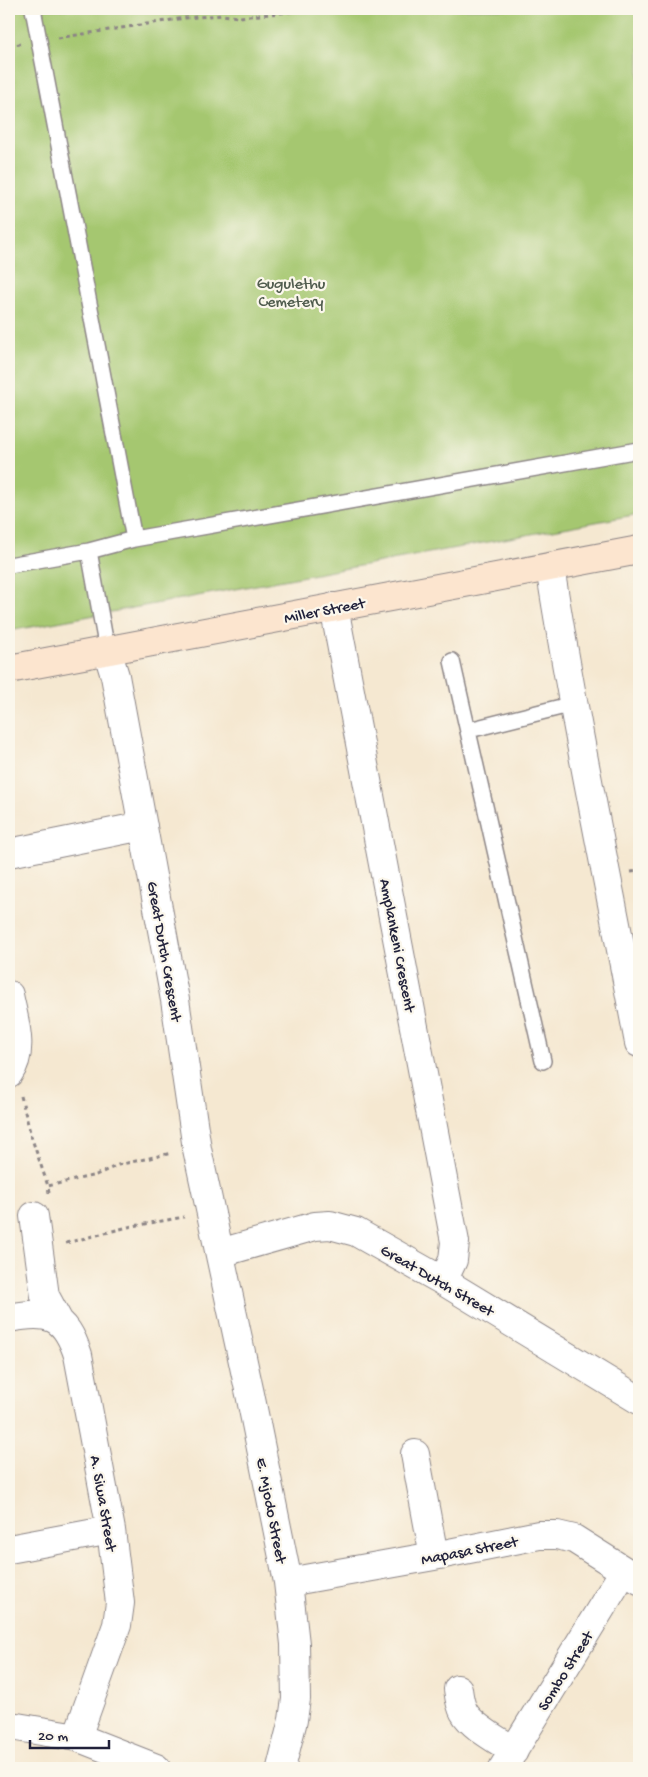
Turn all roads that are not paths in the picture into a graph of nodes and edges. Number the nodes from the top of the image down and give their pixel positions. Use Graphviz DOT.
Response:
graph roads {
  1 [pos="33,9"];
  2 [pos="639,450"];
  3 [pos="134,539"];
  4 [pos="89,550"];
  5 [pos="639,550"];
  6 [pos="9,565"];
  7 [pos="550,566"];
  8 [pos="334,607"];
  9 [pos="108,650"];
  10 [pos="452,661"];
  11 [pos="9,669"];
  12 [pos="572,704"];
  13 [pos="469,730"];
  14 [pos="143,826"];
  15 [pos="9,853"];
  16 [pos="9,995"];
  17 [pos="639,1043"];
  18 [pos="543,1061"];
  19 [pos="14,1083"];
  20 [pos="34,1216"];
  21 [pos="220,1253"];
  22 [pos="443,1281"];
  23 [pos="9,1318"];
  24 [pos="58,1320"];
  25 [pos="639,1400"];
  26 [pos="415,1454"];
  27 [pos="111,1530"];
  28 [pos="9,1549"];
  29 [pos="434,1556"];
  30 [pos="632,1576"];
  31 [pos="288,1582"];
  32 [pos="458,1689"];
  33 [pos="9,1727"];
  34 [pos="77,1737"];
  35 [pos="509,1760"];
  36 [pos="156,1768"];
  37 [pos="280,1768"];
  1 -- 3 [label="lane"];
  2 -- 3 [label="lane"];
  3 -- 4 [label="lane"];
  4 -- 6 [label="lane"];
  4 -- 9 [label="lane"];
  5 -- 7 [label="street, Miller Street"];
  7 -- 8 [label="street, Miller Street"];
  7 -- 12 [label="street"];
  8 -- 9 [label="street, Miller Street"];
  8 -- 22 [label="street, Amplankeni Crescent"];
  9 -- 11 [label="street, Miller Street"];
  9 -- 14 [label="street, Great Dutch Crescent"];
  10 -- 13 [label="lane"];
  12 -- 13 [label="lane"];
  12 -- 17 [label="street"];
  13 -- 18 [label="lane"];
  14 -- 15 [label="street"];
  14 -- 21 [label="street, Great Dutch Crescent"];
  16 -- 19 [label="street"];
  20 -- 24 [label="street, A. Siwa Street"];
  21 -- 22 [label="street, Great Dutch Street"];
  21 -- 31 [label="street, E. Mjodo Street"];
  22 -- 25 [label="street, Great Dutch Street"];
  23 -- 24 [label="street"];
  24 -- 27 [label="street, A. Siwa Street"];
  26 -- 29 [label="street"];
  27 -- 28 [label="street"];
  27 -- 34 [label="street, A. Siwa Street"];
  29 -- 30 [label="street, Mapasa Street"];
  29 -- 31 [label="street, Mapasa Street"];
  30 -- 35 [label="street, Sombo Street"];
  31 -- 37 [label="street, E. Mjodo Street"];
  32 -- 35 [label="street"];
  33 -- 34 [label="street"];
  34 -- 36 [label="street"];
}
